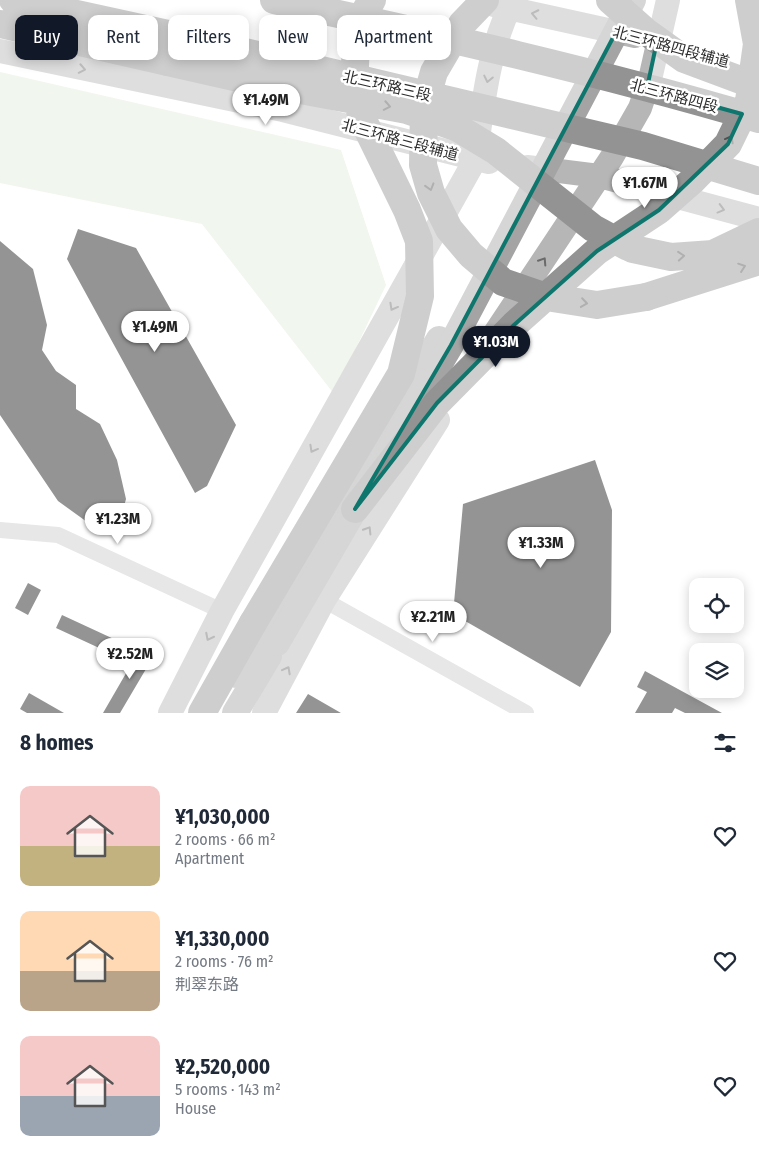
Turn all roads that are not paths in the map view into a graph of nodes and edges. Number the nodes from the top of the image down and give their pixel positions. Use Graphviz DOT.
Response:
graph roads {
  1 [pos="13,0"];
  2 [pos="274,0"];
  3 [pos="372,0"];
  4 [pos="475,0"];
  5 [pos="610,0"];
  6 [pos="616,0"];
  7 [pos="633,0"];
  8 [pos="668,0"];
  9 [pos="749,0"];
  10 [pos="503,3"];
  11 [pos="0,24"];
  12 [pos="657,41"];
  13 [pos="0,52"];
  14 [pos="759,71"];
  15 [pos="759,87"];
  16 [pos="759,119"];
  17 [pos="475,160"];
  18 [pos="599,176"];
  19 [pos="759,181"];
  20 [pos="759,219"];
  21 [pos="759,232"];
  22 [pos="759,261"];
  23 [pos="355,508"];
  24 [pos="0,531"];
  25 [pos="324,600"];
  26 [pos="222,611"];
  27 [pos="263,635"];
  28 [pos="170,713"];
  29 [pos="202,713"];
  30 [pos="212,713"];
  31 [pos="235,713"];
  32 [pos="264,713"];
  33 [pos="526,713"];
  1 -- 19 [label="highway, 北三环路三段, bridge"];
  2 -- 16 [label="highway, 北三环路四段, bridge"];
  3 -- 27 [label="highway, bridge"];
  4 -- 10 [label="street"];
  5 -- 15 [label="highway, bridge"];
  6 -- 27 [label="main road, bridge"];
  7 -- 23 [label="main road, bridge"];
  8 -- 12 [label="street"];
  23 -- 9 [label="highway, one-way, bridge"];
  12 -- 10 [label="street, 北三环路四段辅道, one-way"];
  10 -- 17 [label="street, one-way"];
  10 -- 22 [label="highway, one-way, bridge"];
  11 -- 21 [label="highway, one-way, bridge"];
  12 -- 14 [label="street, 北三环路四段辅道"];
  12 -- 18 [label="street"];
  13 -- 17 [label="street, 北三环路三段辅道, one-way"];
  17 -- 18 [label="street, 北三环路三段辅道"];
  17 -- 26 [label="street, one-way"];
  18 -- 20 [label="street, one-way"];
  25 -- 18 [label="street, one-way"];
  23 -- 27 [label="main road, bridge"];
  24 -- 26 [label="street"];
  32 -- 25 [label="street, one-way"];
  25 -- 33 [label="street"];
  26 -- 28 [label="street, one-way"];
  27 -- 29 [label="highway"];
  27 -- 30 [label="main road"];
  27 -- 31 [label="main road"];
}
